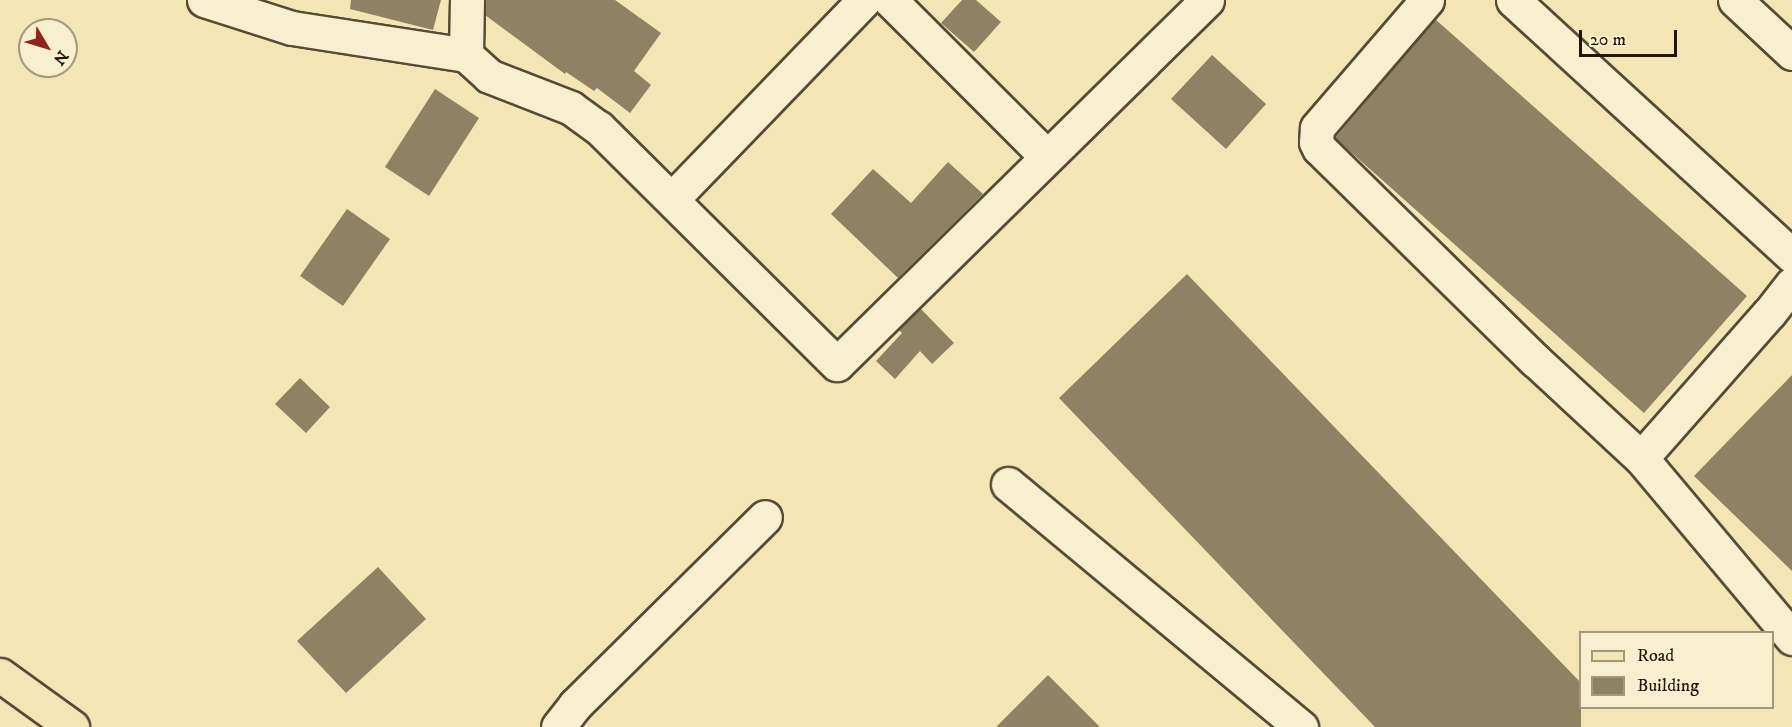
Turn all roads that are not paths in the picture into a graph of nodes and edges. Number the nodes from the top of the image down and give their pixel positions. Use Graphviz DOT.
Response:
graph roads {
  1 [pos="204,0"];
  2 [pos="467,0"];
  3 [pos="864,0"];
  4 [pos="890,0"];
  5 [pos="1207,0"];
  6 [pos="1427,0"];
  7 [pos="1735,0"];
  8 [pos="1532,6"];
  9 [pos="1792,53"];
  10 [pos="466,56"];
  11 [pos="1046,156"];
  12 [pos="672,199"];
  13 [pos="1792,256"];
  14 [pos="1792,284"];
  15 [pos="1641,458"];
  16 [pos="1008,484"];
  17 [pos="765,517"];
  18 [pos="1792,638"];
  19 [pos="0,675"];
  20 [pos="72,727"];
  21 [pos="558,727"];
  22 [pos="1301,727"];
  1 -- 10 [label="street"];
  2 -- 10 [label="street"];
  3 -- 12 [label="street"];
  4 -- 11 [label="street"];
  5 -- 11 [label="street"];
  6 -- 15 [label="street"];
  7 -- 9 [label="street"];
  8 -- 13 [label="street"];
  10 -- 12 [label="street"];
  11 -- 12 [label="street"];
  14 -- 15 [label="street"];
  15 -- 18 [label="street"];
  16 -- 22 [label="street"];
  17 -- 21 [label="street"];
  19 -- 20 [label="main road"];
}
